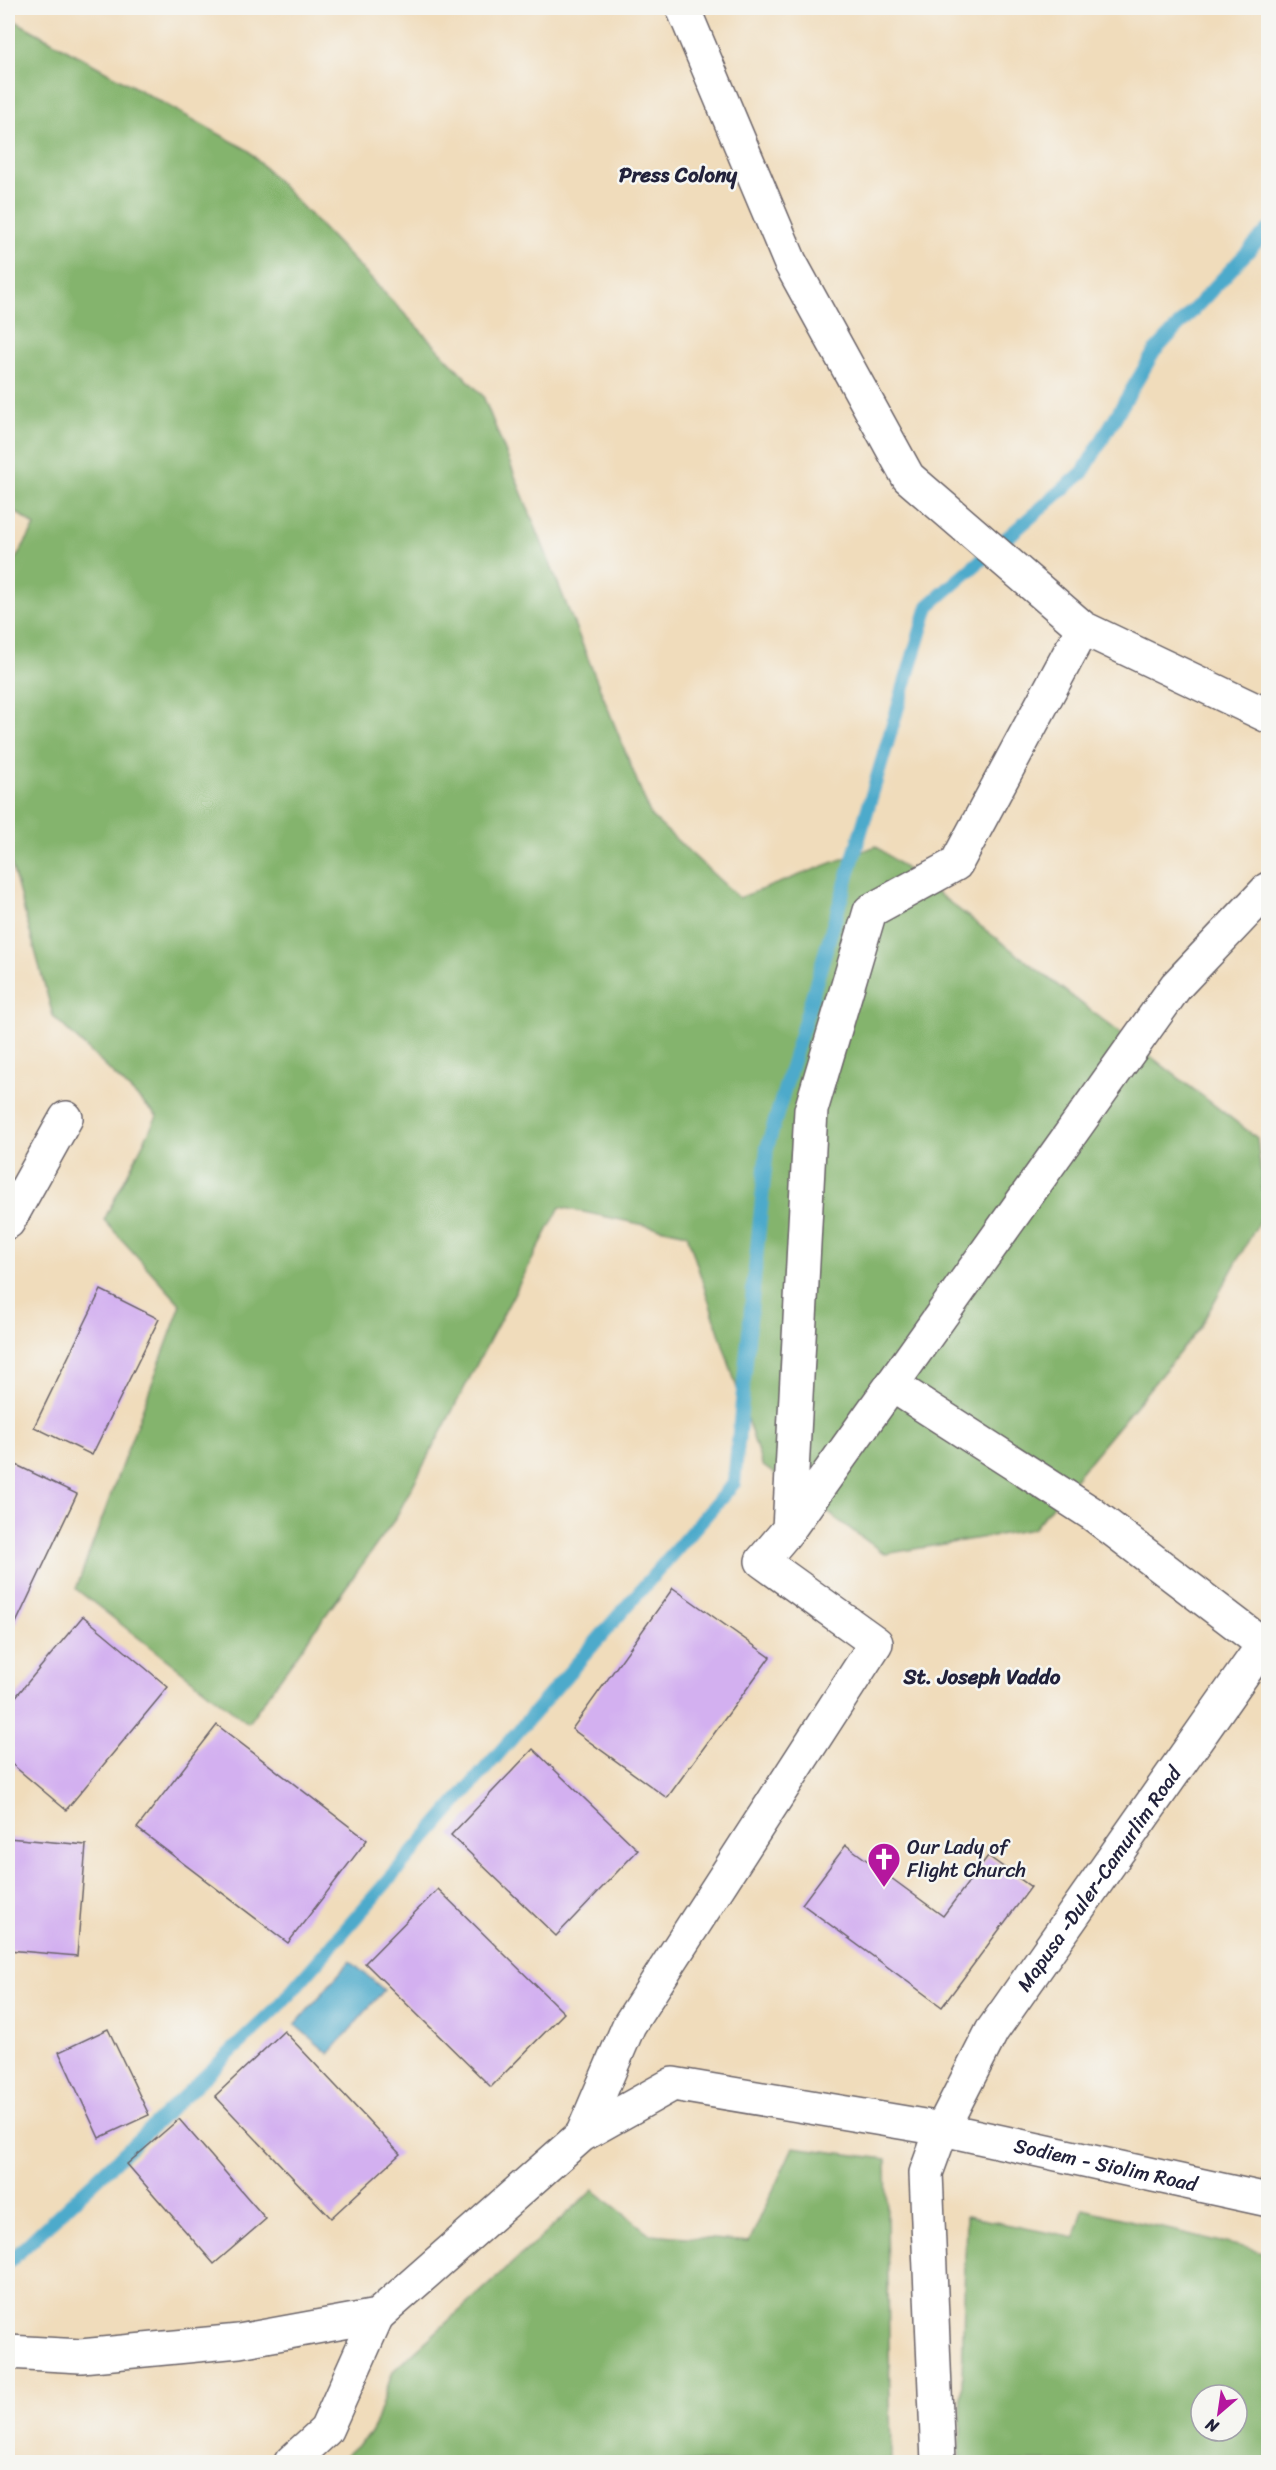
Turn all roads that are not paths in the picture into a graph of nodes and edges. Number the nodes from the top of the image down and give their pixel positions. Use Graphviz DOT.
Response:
graph roads {
  1 [pos="683,8"];
  2 [pos="1083,627"];
  3 [pos="1269,716"];
  4 [pos="1269,889"];
  5 [pos="66,1118"];
  6 [pos="8,1222"];
  7 [pos="892,1385"];
  8 [pos="789,1529"];
  9 [pos="1266,1642"];
  10 [pos="942,2129"];
  11 [pos="582,2134"];
  12 [pos="1269,2200"];
  13 [pos="377,2316"];
  14 [pos="8,2352"];
  15 [pos="291,2463"];
  16 [pos="938,2463"];
  1 -- 2 [label="street"];
  2 -- 3 [label="street"];
  2 -- 8 [label="street"];
  4 -- 7 [label="street"];
  5 -- 6 [label="street"];
  7 -- 8 [label="street"];
  7 -- 9 [label="street"];
  8 -- 11 [label="street"];
  9 -- 10 [label="street, Mapusa -Duler-Camurlim Road"];
  10 -- 11 [label="street, Sodiem - Siolim Road"];
  10 -- 12 [label="street, Sodiem - Siolim Road"];
  10 -- 16 [label="street, Mapusa -Duler-Camurlim Road"];
  11 -- 13 [label="street"];
  13 -- 14 [label="street"];
  13 -- 15 [label="street"];
}
